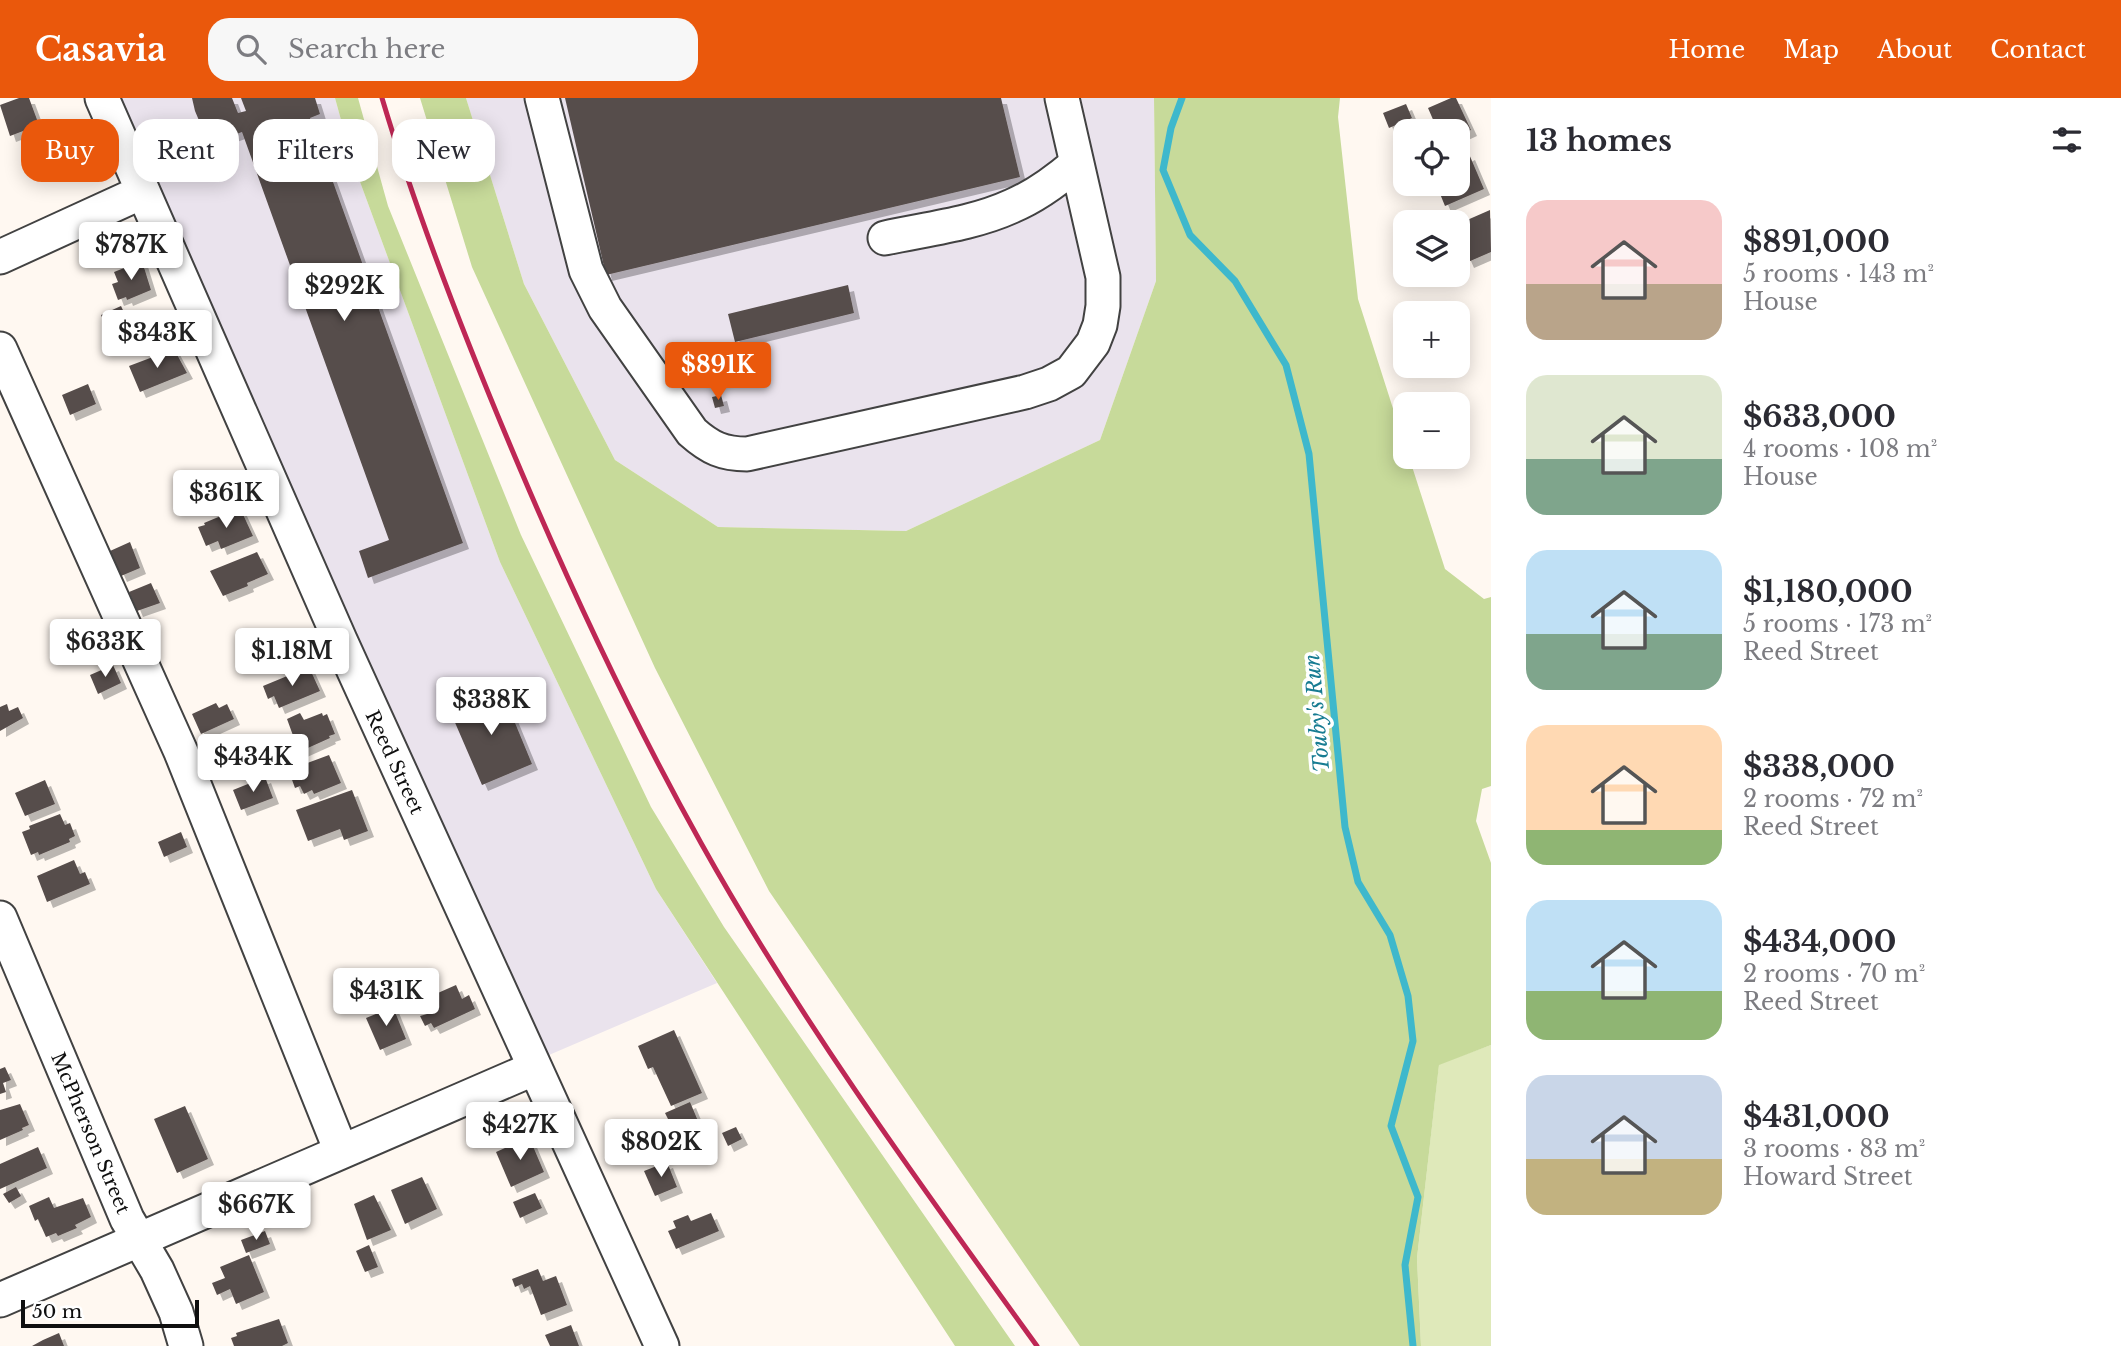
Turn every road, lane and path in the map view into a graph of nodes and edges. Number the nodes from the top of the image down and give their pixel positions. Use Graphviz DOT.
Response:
graph roads {
  1 [pos="103,98"];
  2 [pos="542,98"];
  3 [pos="1062,98"];
  4 [pos="1076,164"];
  5 [pos="142,192"];
  6 [pos="885,238"];
  7 [pos="0,257"];
  8 [pos="0,349"];
  9 [pos="0,918"];
  10 [pos="536,1068"];
  11 [pos="341,1152"];
  12 [pos="139,1240"];
  13 [pos="0,1300"];
  14 [pos="186,1346"];
  15 [pos="662,1346"];
  1 -- 5 [label="street, Reed Street"];
  2 -- 4 [label="street"];
  3 -- 4 [label="street"];
  4 -- 6 [label="street"];
  5 -- 7 [label="street"];
  5 -- 10 [label="street, Reed Street"];
  8 -- 11 [label="street"];
  9 -- 12 [label="street, McPherson Street"];
  10 -- 11 [label="street"];
  10 -- 15 [label="street, Reed Street"];
  11 -- 12 [label="street"];
  12 -- 13 [label="street"];
  12 -- 14 [label="street, McPherson Street"];
}
